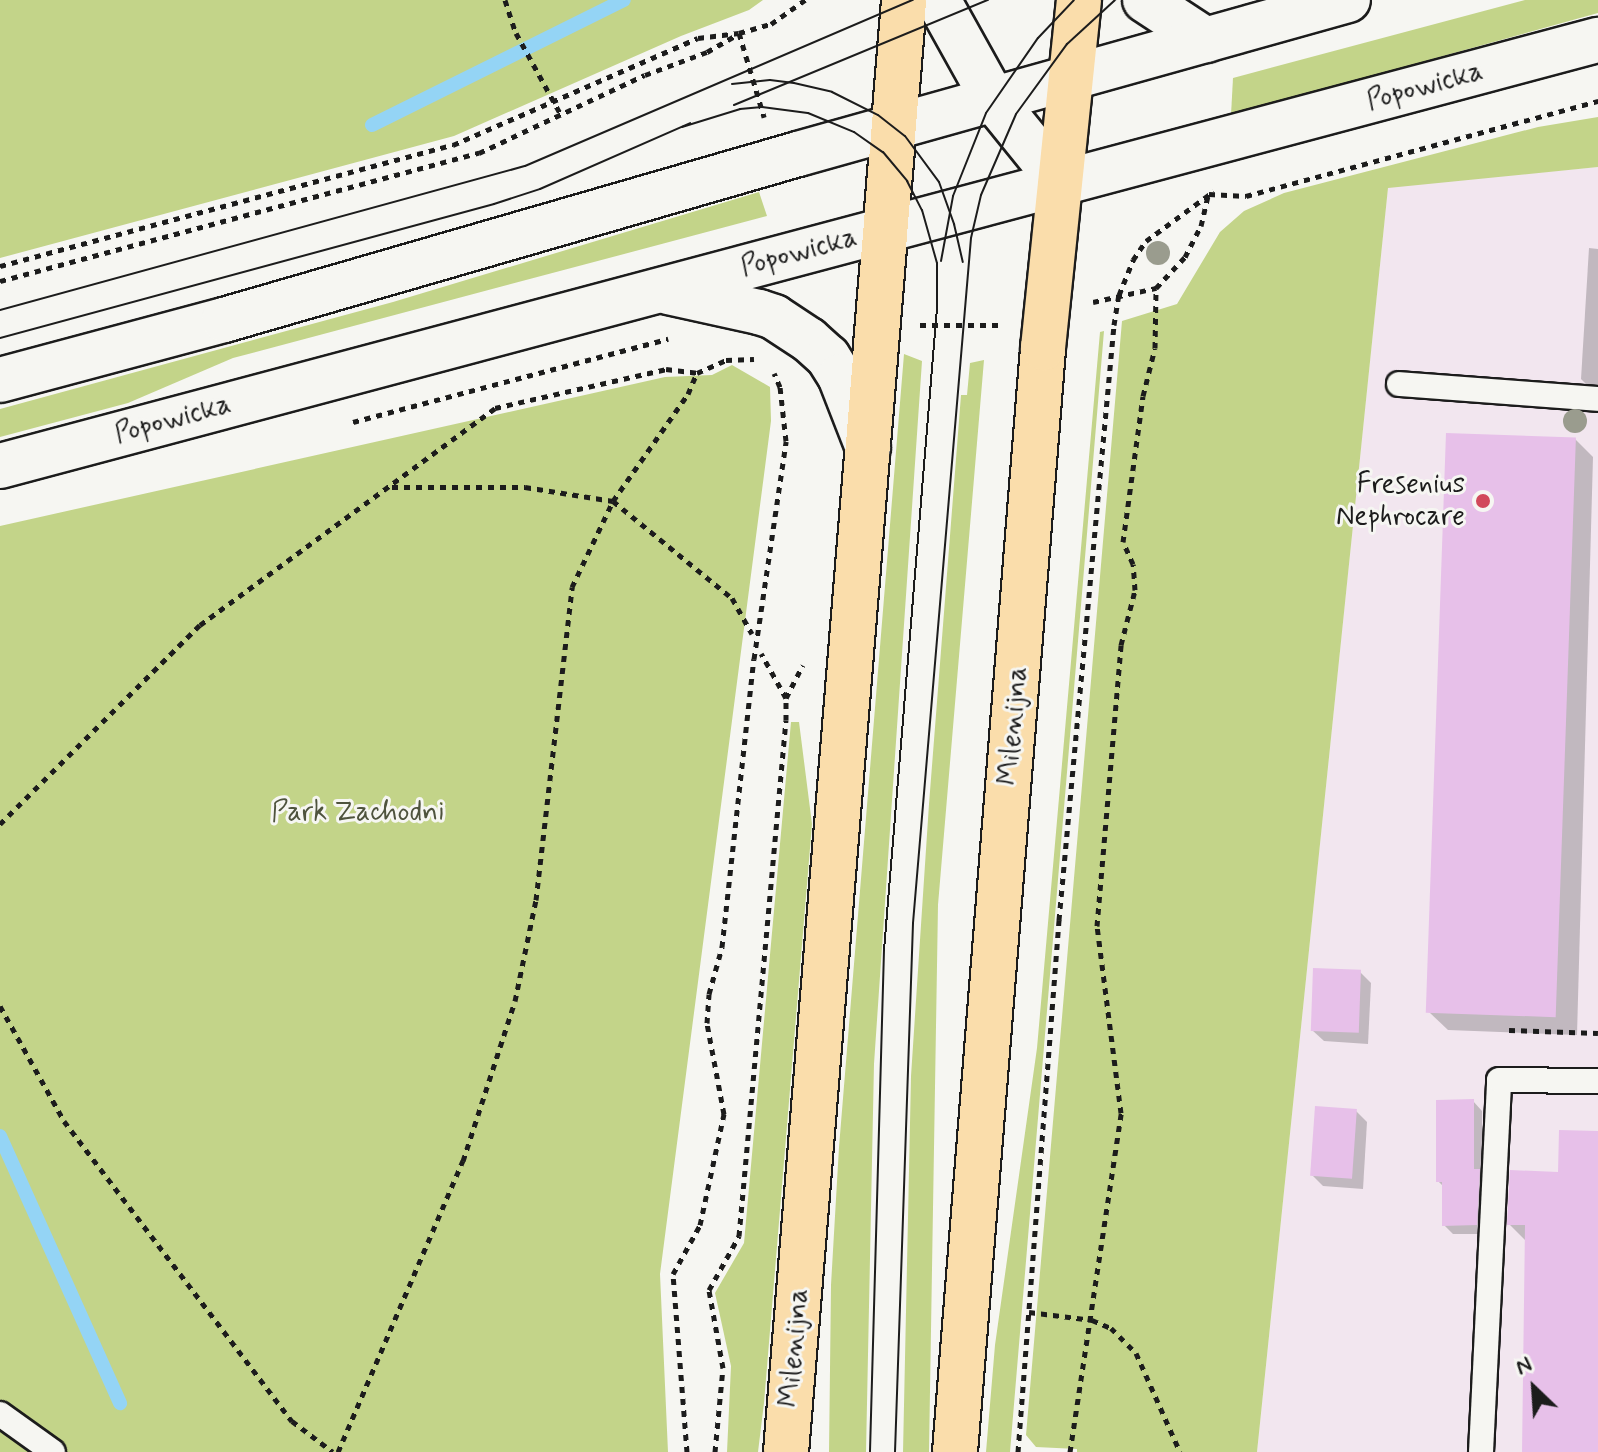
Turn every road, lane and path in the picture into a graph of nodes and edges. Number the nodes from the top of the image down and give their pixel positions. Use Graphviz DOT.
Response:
graph roads {
  1 [pos="505,0"];
  2 [pos="805,0"];
  3 [pos="904,0"];
  4 [pos="938,0"];
  5 [pos="1079,0"];
  6 [pos="1145,0"];
  7 [pos="1348,0"];
  8 [pos="739,33"];
  9 [pos="1206,40"];
  10 [pos="1598,40"];
  11 [pos="1071,76"];
  12 [pos="993,99"];
  13 [pos="555,101"];
  14 [pos="1598,101"];
  15 [pos="561,115"];
  16 [pos="764,118"];
  17 [pos="894,127"];
  18 [pos="1204,182"];
  19 [pos="1061,183"];
  20 [pos="1208,194"];
  21 [pos="886,230"];
  22 [pos="0,266"];
  23 [pos="0,281"];
  24 [pos="1156,288"];
  25 [pos="658,290"];
  26 [pos="1119,295"];
  27 [pos="1098,301"];
  28 [pos="914,323"];
  29 [pos="989,327"];
  30 [pos="697,373"];
  31 [pos="0,380"];
  32 [pos="1399,384"];
  33 [pos="1598,399"];
  34 [pos="868,448"];
  35 [pos="0,466"];
  36 [pos="391,487"];
  37 [pos="613,501"];
  38 [pos="752,634"];
  39 [pos="761,653"];
  40 [pos="804,653"];
  41 [pos="786,698"];
  42 [pos="0,824"];
  43 [pos="0,1006"];
  44 [pos="1509,1030"];
  45 [pos="1598,1033"];
  46 [pos="1598,1081"];
  47 [pos="1029,1312"];
  48 [pos="1092,1320"];
  49 [pos="0,1414"];
  50 [pos="53,1452"];
  51 [pos="335,1452"];
  52 [pos="687,1452"];
  53 [pos="715,1452"];
  54 [pos="786,1452"];
  55 [pos="955,1452"];
  56 [pos="1018,1452"];
  57 [pos="1070,1452"];
  58 [pos="1180,1452"];
  59 [pos="1481,1452"];
  1 -- 13 [label="path"];
  2 -- 8 [label="path"];
  3 -- 17 [label="main road, Milenijna"];
  4 -- 12 [label="street"];
  5 -- 11 [label="main road, Milenijna"];
  6 -- 9 [label="street"];
  7 -- 9 [label="street"];
  8 -- 13 [label="path"];
  8 -- 15 [label="path"];
  8 -- 16 [label="path"];
  9 -- 11 [label="street"];
  10 -- 19 [label="street, Popowicka"];
  11 -- 12 [label="street"];
  11 -- 19 [label="main road, Milenijna"];
  12 -- 17 [label="street"];
  12 -- 19 [label="street"];
  13 -- 15 [label="path"];
  13 -- 22 [label="path"];
  14 -- 20 [label="path"];
  15 -- 23 [label="path"];
  17 -- 21 [label="main road, Milenijna"];
  17 -- 31 [label="street"];
  18 -- 20 [label="path"];
  19 -- 21 [label="street, Popowicka"];
  19 -- 55 [label="main road, Milenijna"];
  20 -- 24 [label="path"];
  20 -- 26 [label="path"];
  21 -- 25 [label="street, Popowicka"];
  21 -- 34 [label="main road, Milenijna"];
  24 -- 26 [label="path"];
  24 -- 48 [label="path"];
  25 -- 34 [label="street"];
  25 -- 35 [label="street, Popowicka"];
  26 -- 27 [label="path"];
  26 -- 47 [label="path"];
  28 -- 29 [label="path"];
  30 -- 36 [label="path"];
  30 -- 37 [label="path"];
  30 -- 52 [label="path"];
  32 -- 33 [label="lane"];
  34 -- 54 [label="main road, Milenijna"];
  36 -- 37 [label="path"];
  36 -- 42 [label="path"];
  37 -- 38 [label="path"];
  37 -- 51 [label="path"];
  39 -- 41 [label="path"];
  40 -- 41 [label="path"];
  41 -- 53 [label="path"];
  43 -- 51 [label="path"];
  44 -- 45 [label="path"];
  46 -- 59 [label="lane"];
  47 -- 48 [label="path"];
  47 -- 56 [label="path"];
  48 -- 57 [label="path"];
  48 -- 58 [label="path"];
  49 -- 50 [label="lane"];
}
